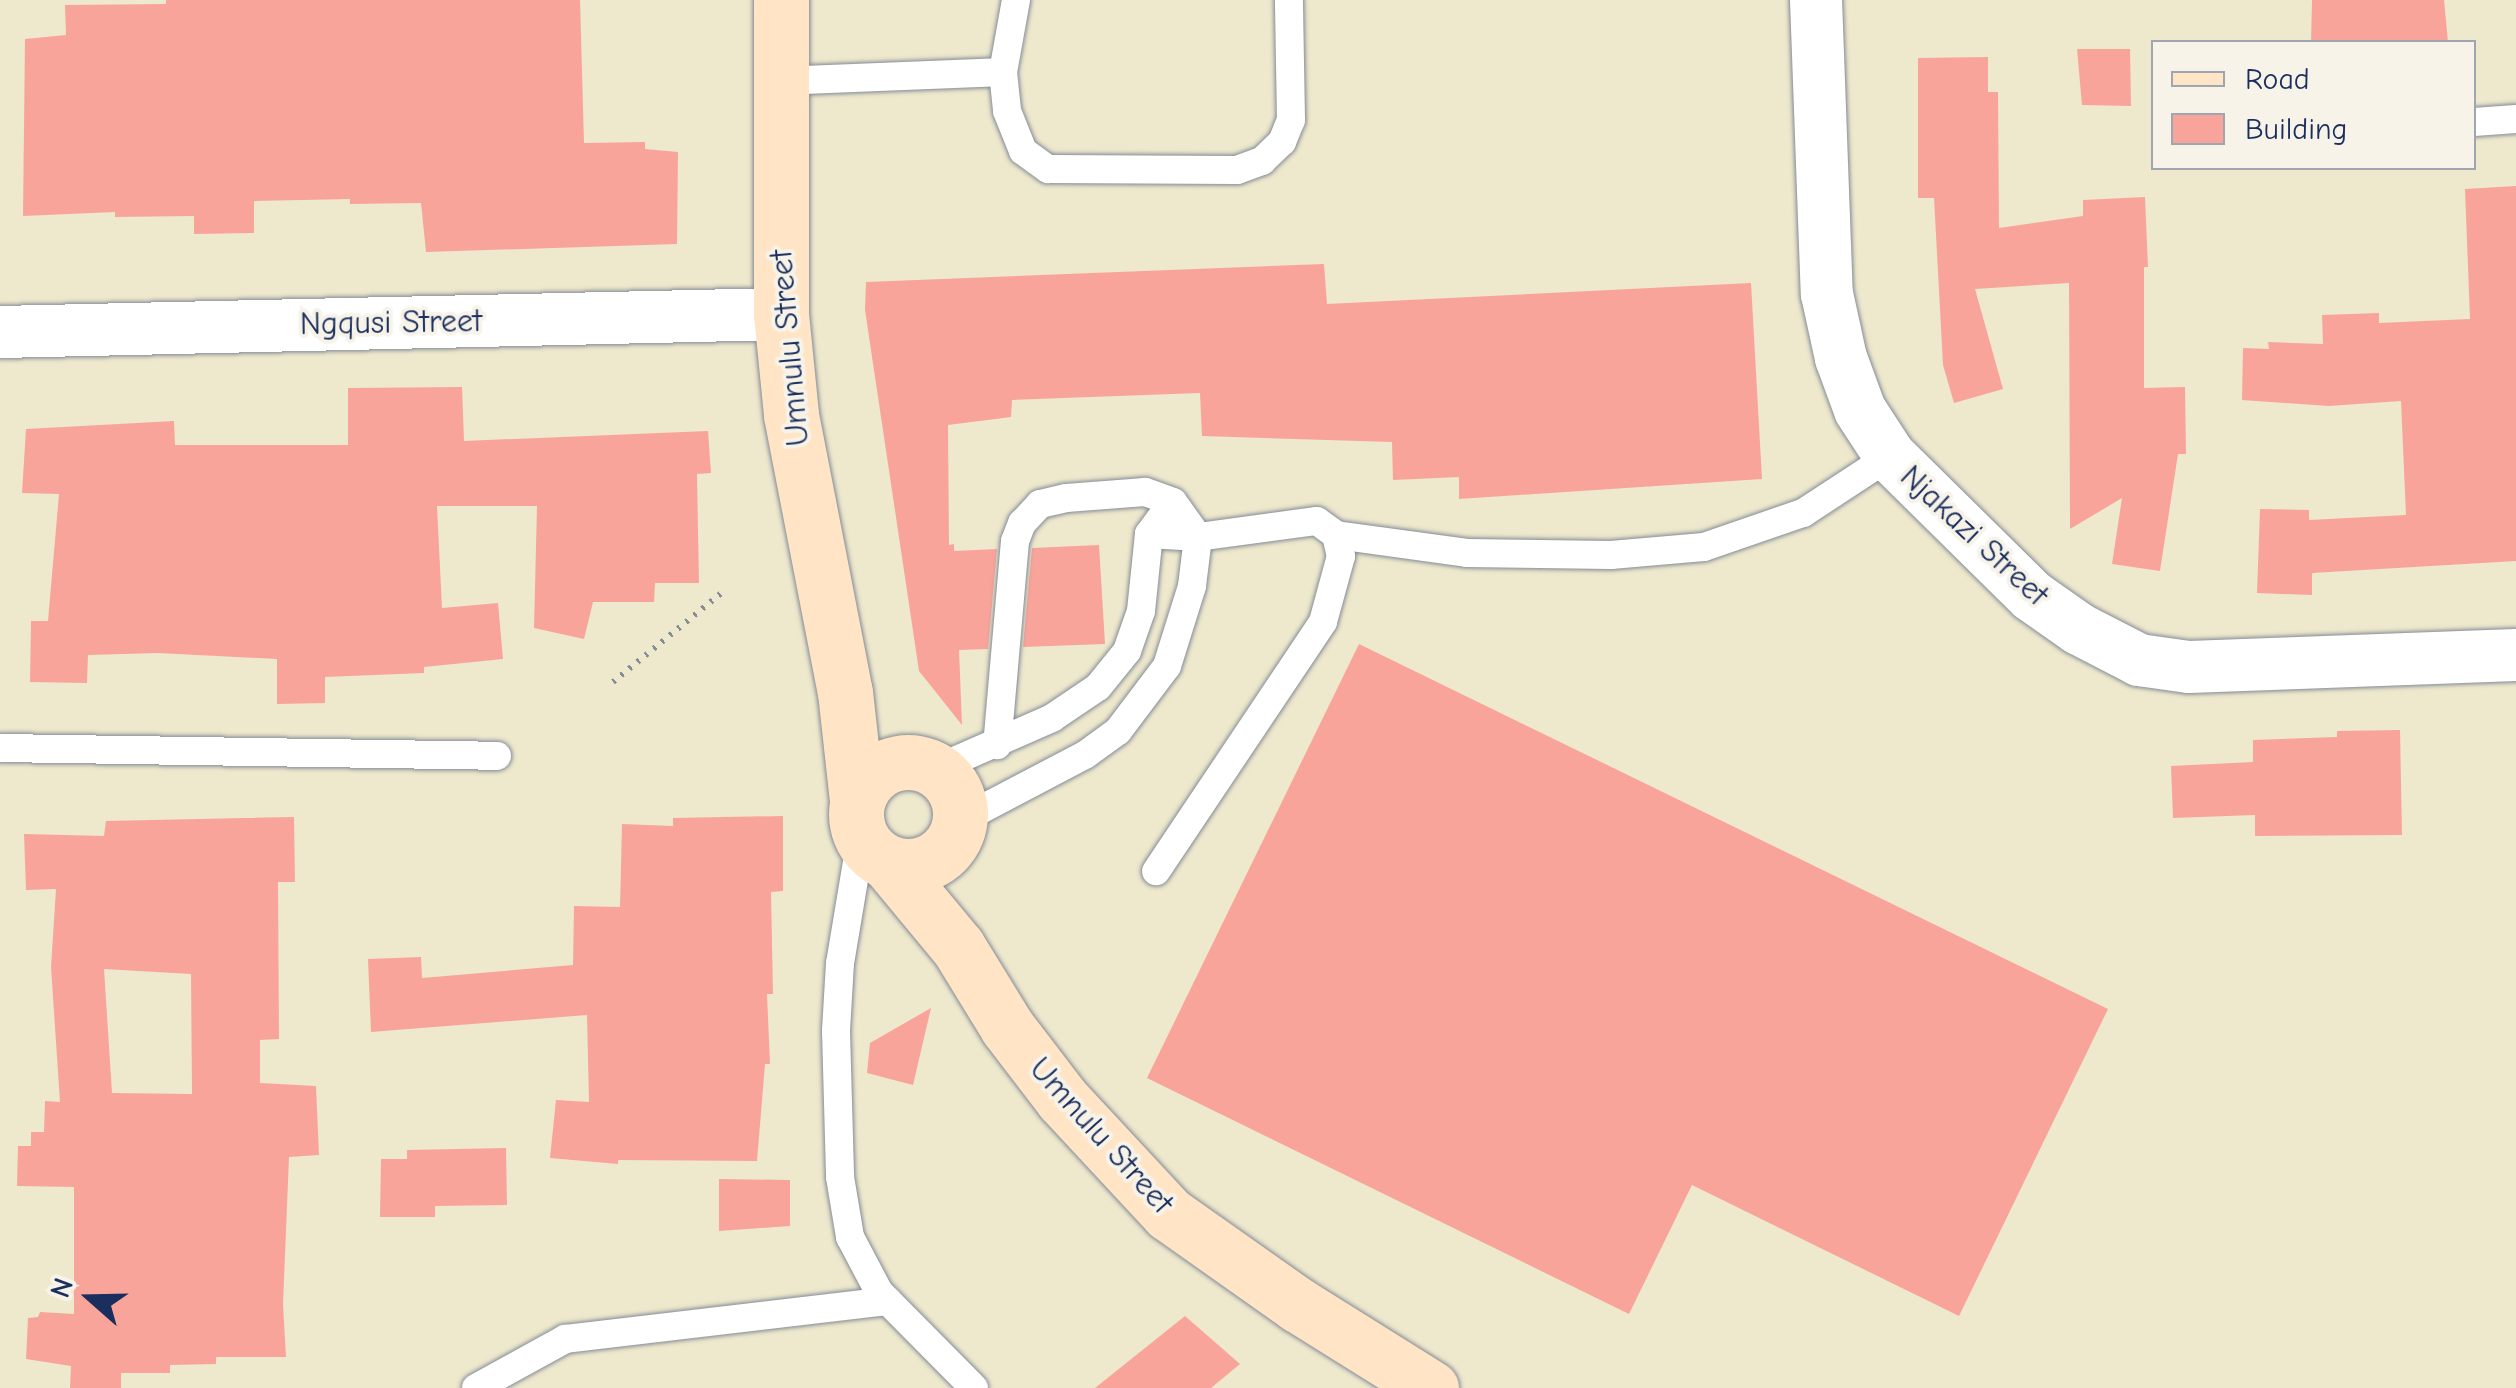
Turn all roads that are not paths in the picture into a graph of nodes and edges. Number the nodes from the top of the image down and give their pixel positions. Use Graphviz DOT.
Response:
graph roads {
  1 [pos="781,0"];
  2 [pos="1016,0"];
  3 [pos="1289,0"];
  4 [pos="1816,0"];
  5 [pos="1002,72"];
  6 [pos="780,81"];
  7 [pos="2516,119"];
  8 [pos="2476,122"];
  9 [pos="781,314"];
  10 [pos="0,332"];
  11 [pos="1890,456"];
  12 [pos="1173,502"];
  13 [pos="1149,534"];
  14 [pos="1336,536"];
  15 [pos="1198,537"];
  16 [pos="2516,656"];
  17 [pos="845,692"];
  18 [pos="997,745"];
  19 [pos="0,748"];
  20 [pos="496,756"];
  21 [pos="918,766"];
  22 [pos="869,834"];
  23 [pos="952,837"];
  24 [pos="1156,872"];
  25 [pos="958,947"];
  26 [pos="888,1301"];
  27 [pos="476,1388"];
  28 [pos="974,1388"];
  29 [pos="1431,1388"];
  1 -- 6 [label="street, Umnulu Street"];
  2 -- 5 [label="lane"];
  3 -- 5 [label="lane"];
  4 -- 11 [label="street, Njakazi Street"];
  5 -- 6 [label="lane"];
  6 -- 9 [label="street, Umnulu Street"];
  7 -- 8 [label="lane"];
  9 -- 10 [label="street, Ngqusi Street"];
  9 -- 17 [label="street, Umnulu Street"];
  11 -- 14 [label="lane"];
  11 -- 16 [label="street, Njakazi Street"];
  12 -- 13 [label="lane"];
  12 -- 15 [label="lane"];
  12 -- 18 [label="lane"];
  13 -- 15 [label="lane"];
  13 -- 18 [label="lane"];
  14 -- 15 [label="lane"];
  14 -- 24 [label="lane"];
  15 -- 23 [label="lane"];
  17 -- 21 [label="street, Umnulu Street"];
  17 -- 22 [label="street, Umnulu Street"];
  18 -- 21 [label="lane"];
  19 -- 20 [label="lane"];
  21 -- 22 [label="street"];
  21 -- 23 [label="street"];
  22 -- 23 [label="street"];
  22 -- 25 [label="street, Umnulu Street"];
  22 -- 26 [label="lane"];
  23 -- 25 [label="street, Umnulu Street"];
  25 -- 29 [label="street, Umnulu Street"];
  26 -- 27 [label="lane"];
  26 -- 28 [label="lane"];
}
